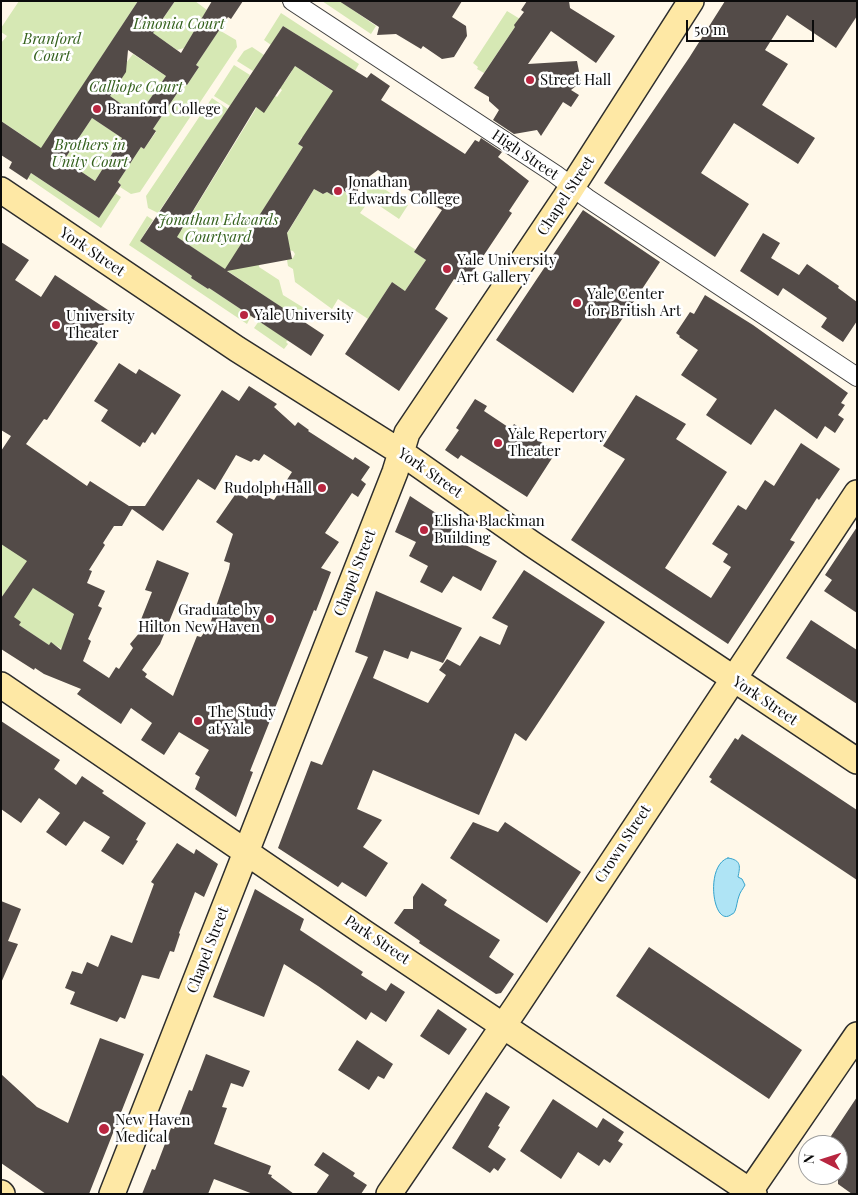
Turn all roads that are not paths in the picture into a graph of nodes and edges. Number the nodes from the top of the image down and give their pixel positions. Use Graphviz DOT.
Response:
graph roads {
  1 [pos="292,1"];
  2 [pos="691,1"];
  3 [pos="572,187"];
  4 [pos="1,190"];
  5 [pos="857,377"];
  6 [pos="402,453"];
  7 [pos="857,493"];
  8 [pos="734,679"];
  9 [pos="1,684"];
  10 [pos="857,761"];
  11 [pos="246,851"];
  12 [pos="503,1025"];
  13 [pos="857,1035"];
  14 [pos="751,1193"];
  15 [pos="112,1194"];
  16 [pos="389,1194"];
  1 -- 3 [label="street, High Street"];
  2 -- 3 [label="main road, Chapel Street"];
  3 -- 5 [label="street, High Street"];
  3 -- 6 [label="main road, Chapel Street"];
  4 -- 6 [label="main road, York Street"];
  6 -- 8 [label="main road, York Street"];
  6 -- 11 [label="main road, Chapel Street"];
  7 -- 8 [label="main road, Crown Street"];
  8 -- 10 [label="main road, York Street"];
  8 -- 12 [label="main road, Crown Street"];
  9 -- 11 [label="main road, Park Street"];
  11 -- 12 [label="main road, Park Street"];
  11 -- 15 [label="main road, Chapel Street"];
  12 -- 14 [label="main road, Park Street"];
  12 -- 16 [label="main road, Crown Street"];
  13 -- 14 [label="main road"];
}
